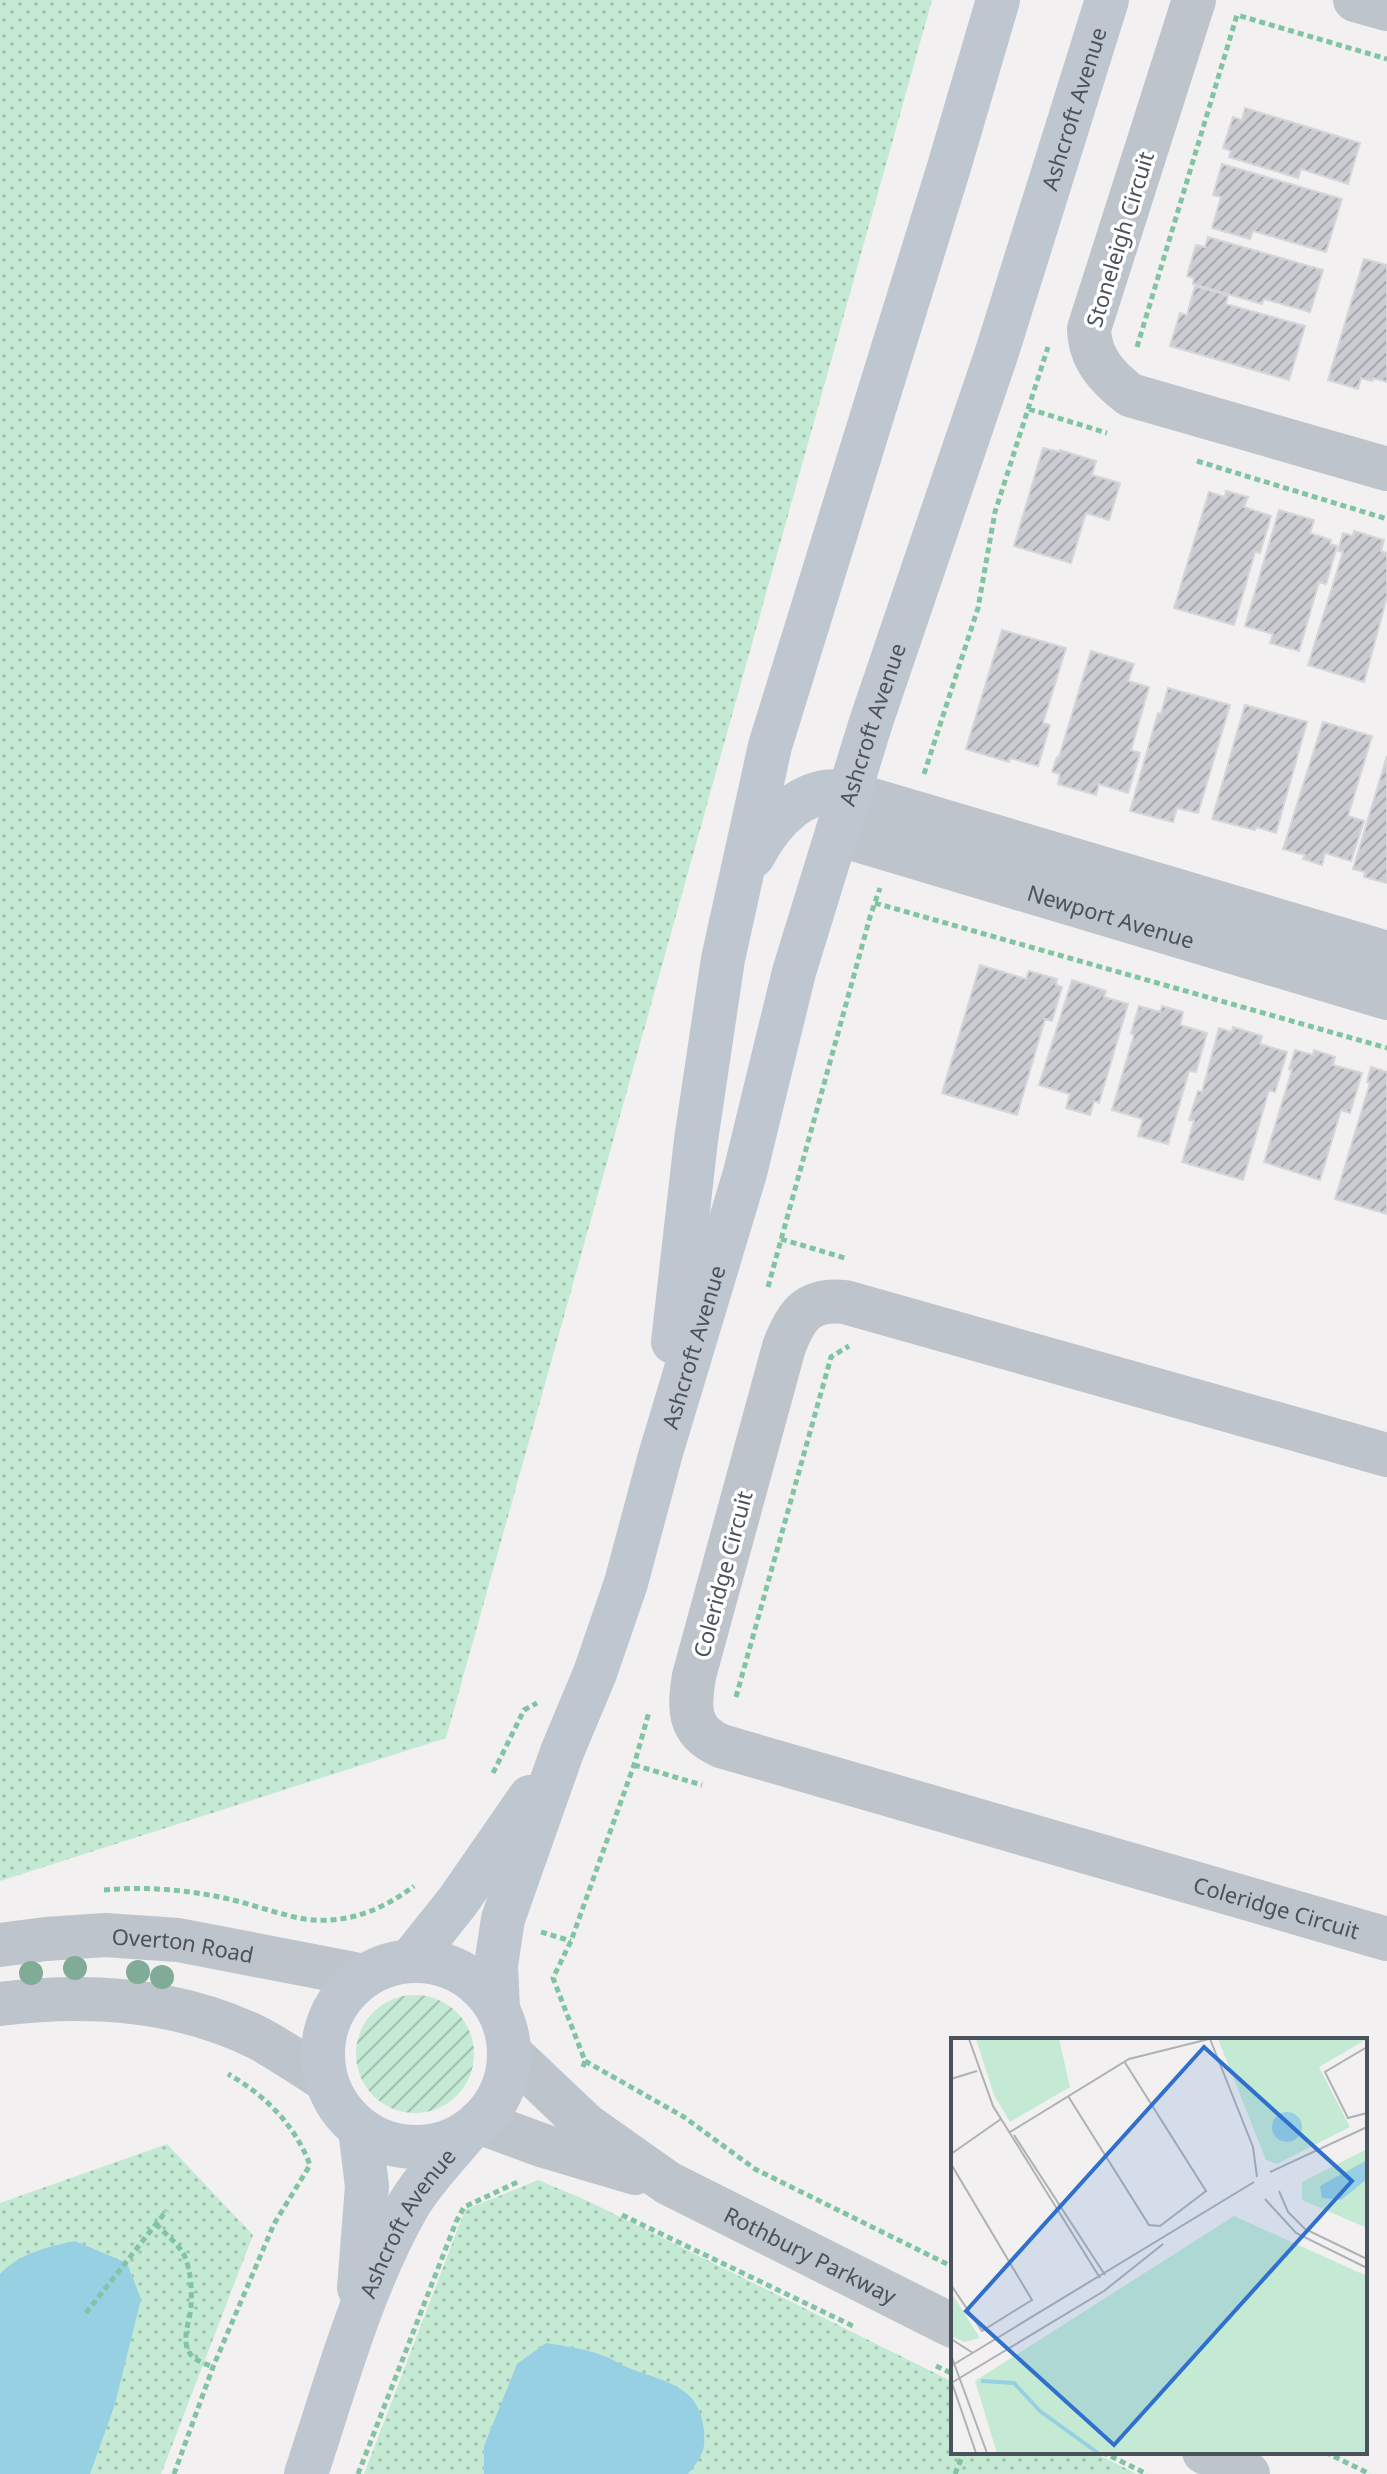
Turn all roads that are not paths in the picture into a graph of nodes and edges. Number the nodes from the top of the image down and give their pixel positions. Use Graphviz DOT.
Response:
graph roads {
  1 [pos="998,0"];
  2 [pos="1107,0"];
  3 [pos="1194,0"];
  4 [pos="1355,0"];
  5 [pos="1387,9"];
  6 [pos="1387,469"];
  7 [pos="849,793"];
  8 [pos="901,831"];
  9 [pos="837,834"];
  10 [pos="740,880"];
  11 [pos="1387,953"];
  12 [pos="1387,998"];
  13 [pos="1387,1455"];
  14 [pos="660,1456"];
  15 [pos="562,1752"];
  16 [pos="1387,1939"];
  17 [pos="0,1945"];
  18 [pos="411,1960"];
  19 [pos="365,1976"];
  20 [pos="0,2004"];
  21 [pos="498,2009"];
  22 [pos="509,2052"];
  23 [pos="326,2080"];
  24 [pos="472,2128"];
  25 [pos="360,2129"];
  26 [pos="668,2183"];
  27 [pos="357,2318"];
  28 [pos="951,2325"];
  29 [pos="1208,2454"];
  30 [pos="306,2474"];
  31 [pos="1248,2474"];
  1 -- 10 [label="main road, Ashcroft Avenue"];
  2 -- 7 [label="main road, Ashcroft Avenue"];
  3 -- 6 [label="street, Stoneleigh Circuit"];
  4 -- 5 [label="street"];
  7 -- 8 [label="street, Newport Avenue"];
  7 -- 9 [label="main road, Ashcroft Avenue"];
  7 -- 10 [label="main road"];
  8 -- 9 [label="street, Newport Avenue"];
  8 -- 11 [label="street, Newport Avenue"];
  8 -- 12 [label="street, Newport Avenue"];
  9 -- 14 [label="main road, Ashcroft Avenue"];
  10 -- 14 [label="main road, Ashcroft Avenue"];
  13 -- 16 [label="street, Coleridge Circuit"];
  14 -- 15 [label="main road, Ashcroft Avenue"];
  15 -- 18 [label="main road, Ashcroft Avenue"];
  15 -- 21 [label="main road, Ashcroft Avenue"];
  17 -- 19 [label="street, Overton Road"];
  18 -- 19 [label="main road"];
  18 -- 21 [label="main road"];
  19 -- 23 [label="main road"];
  20 -- 23 [label="street"];
  21 -- 22 [label="main road"];
  22 -- 24 [label="main road"];
  22 -- 26 [label="street, Rothbury Parkway"];
  23 -- 25 [label="main road"];
  24 -- 25 [label="main road"];
  24 -- 26 [label="street, Rothbury Parkway"];
  24 -- 27 [label="main road, Ashcroft Avenue"];
  25 -- 27 [label="main road, Ashcroft Avenue"];
  26 -- 28 [label="street, Rothbury Parkway"];
  27 -- 30 [label="main road, Ashcroft Avenue"];
  29 -- 31 [label="street"];
}
